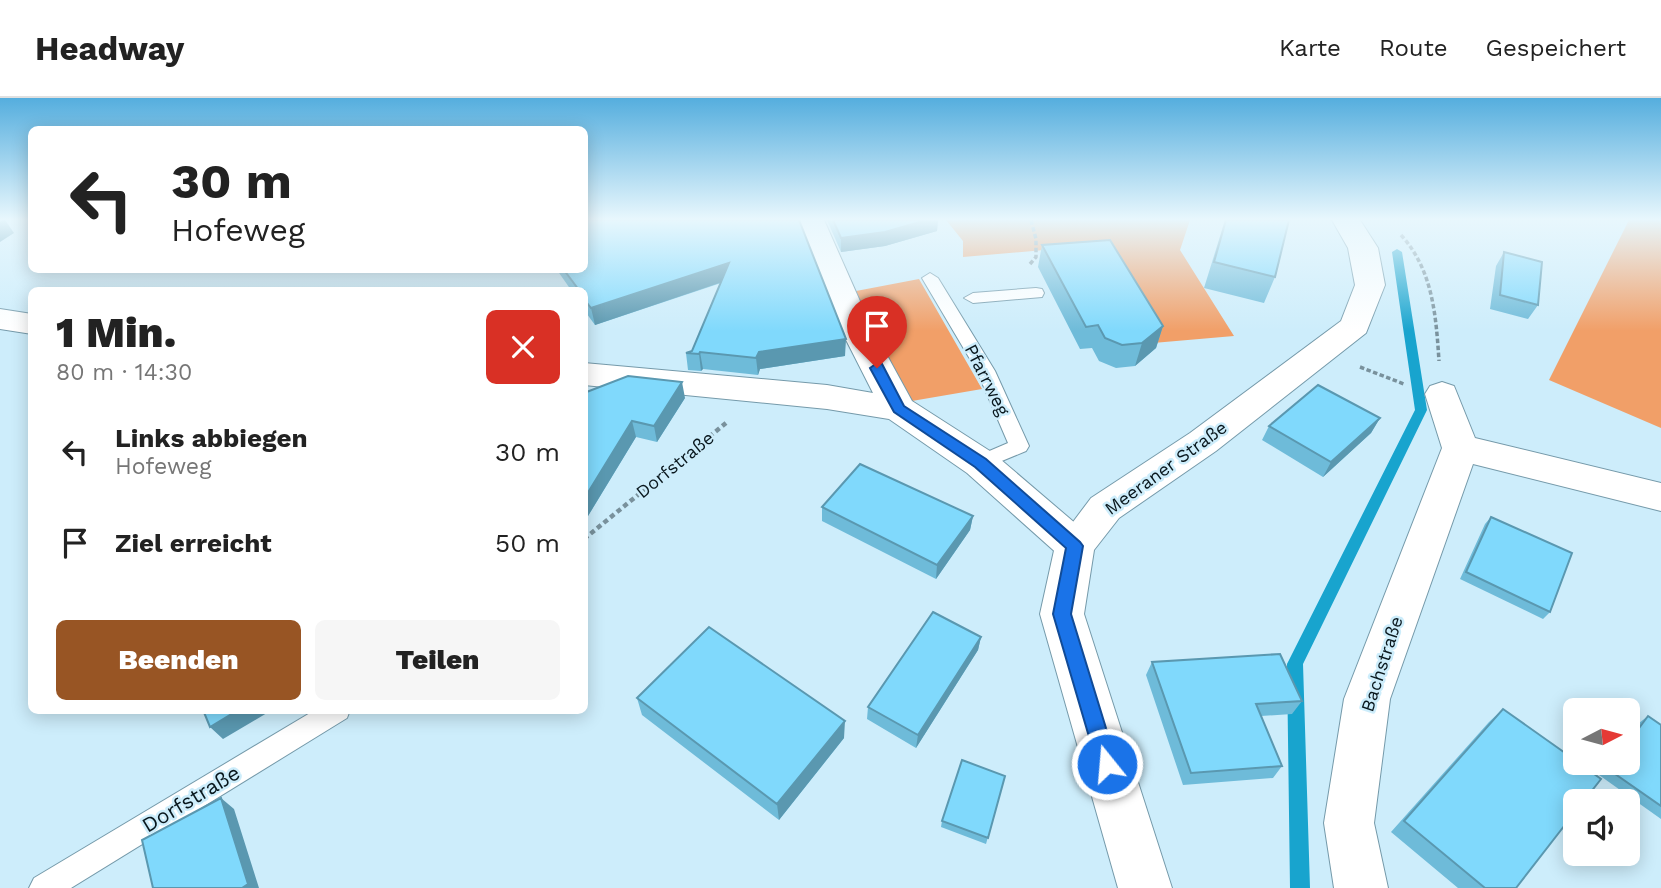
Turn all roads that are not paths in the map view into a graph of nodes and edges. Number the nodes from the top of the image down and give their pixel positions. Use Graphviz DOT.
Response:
graph roads {
  1 [pos="826,257"];
  2 [pos="1365,257"];
  3 [pos="930,278"];
  4 [pos="1036,293"];
  5 [pos="974,298"];
  6 [pos="0,318"];
  7 [pos="28,323"];
  8 [pos="588,374"];
  9 [pos="1442,394"];
  10 [pos="899,409"];
  11 [pos="1460,448"];
  12 [pos="980,463"];
  13 [pos="1661,498"];
  14 [pos="1074,546"];
  15 [pos="331,714"];
  16 [pos="44,888"];
  17 [pos="1145,888"];
  18 [pos="1361,888"];
  1 -- 10 [label="street"];
  2 -- 14 [label="street, Meeraner Straße"];
  3 -- 12 [label="lane, Pfarrweg"];
  4 -- 5 [label="lane"];
  6 -- 7 [label="street"];
  8 -- 10 [label="street"];
  9 -- 11 [label="street"];
  10 -- 12 [label="street"];
  11 -- 13 [label="street"];
  11 -- 18 [label="street, Bachstraße"];
  12 -- 14 [label="street"];
  14 -- 17 [label="street, Meeraner Straße"];
  15 -- 16 [label="lane, Dorfstraße"];
}
